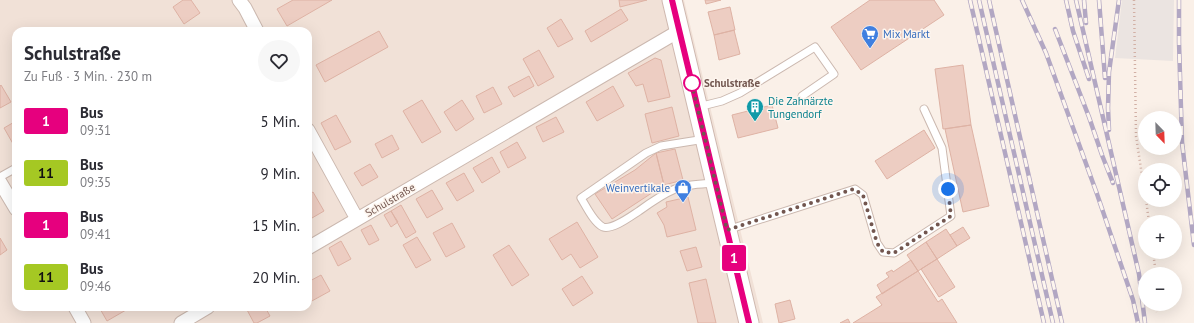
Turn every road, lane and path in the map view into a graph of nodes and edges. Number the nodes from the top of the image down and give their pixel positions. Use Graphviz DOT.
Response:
graph roads {
  1 [pos="239,0"];
  2 [pos="672,0"];
  3 [pos="1134,0"];
  4 [pos="255,27"];
  5 [pos="679,31"];
  6 [pos="802,96"];
  7 [pos="698,107"];
  8 [pos="924,109"];
  9 [pos="312,137"];
  10 [pos="705,139"];
  11 [pos="1140,163"];
  12 [pos="12,170"];
  13 [pos="0,177"];
  14 [pos="0,182"];
  15 [pos="716,183"];
  16 [pos="12,202"];
  17 [pos="357,219"];
  18 [pos="727,230"];
  19 [pos="312,246"];
  20 [pos="77,311"];
  21 [pos="201,311"];
  22 [pos="84,323"];
  23 [pos="181,323"];
  24 [pos="749,323"];
  1 -- 4 [label="street"];
  2 -- 5 [label="main road"];
  3 -- 11 [label="path"];
  5 -- 7 [label="main road"];
  5 -- 17 [label="street, Schulstraße"];
  6 -- 7 [label="lane"];
  7 -- 10 [label="main road"];
  8 -- 18 [label="lane"];
  9 -- 17 [label="street"];
  10 -- 15 [label="main road"];
  10 -- 15 [label="lane"];
  12 -- 13 [label="lane"];
  14 -- 16 [label="street"];
  15 -- 18 [label="main road"];
  17 -- 19 [label="street, Schulstraße"];
  18 -- 24 [label="main road"];
  20 -- 22 [label="street"];
  21 -- 23 [label="street"];
}
